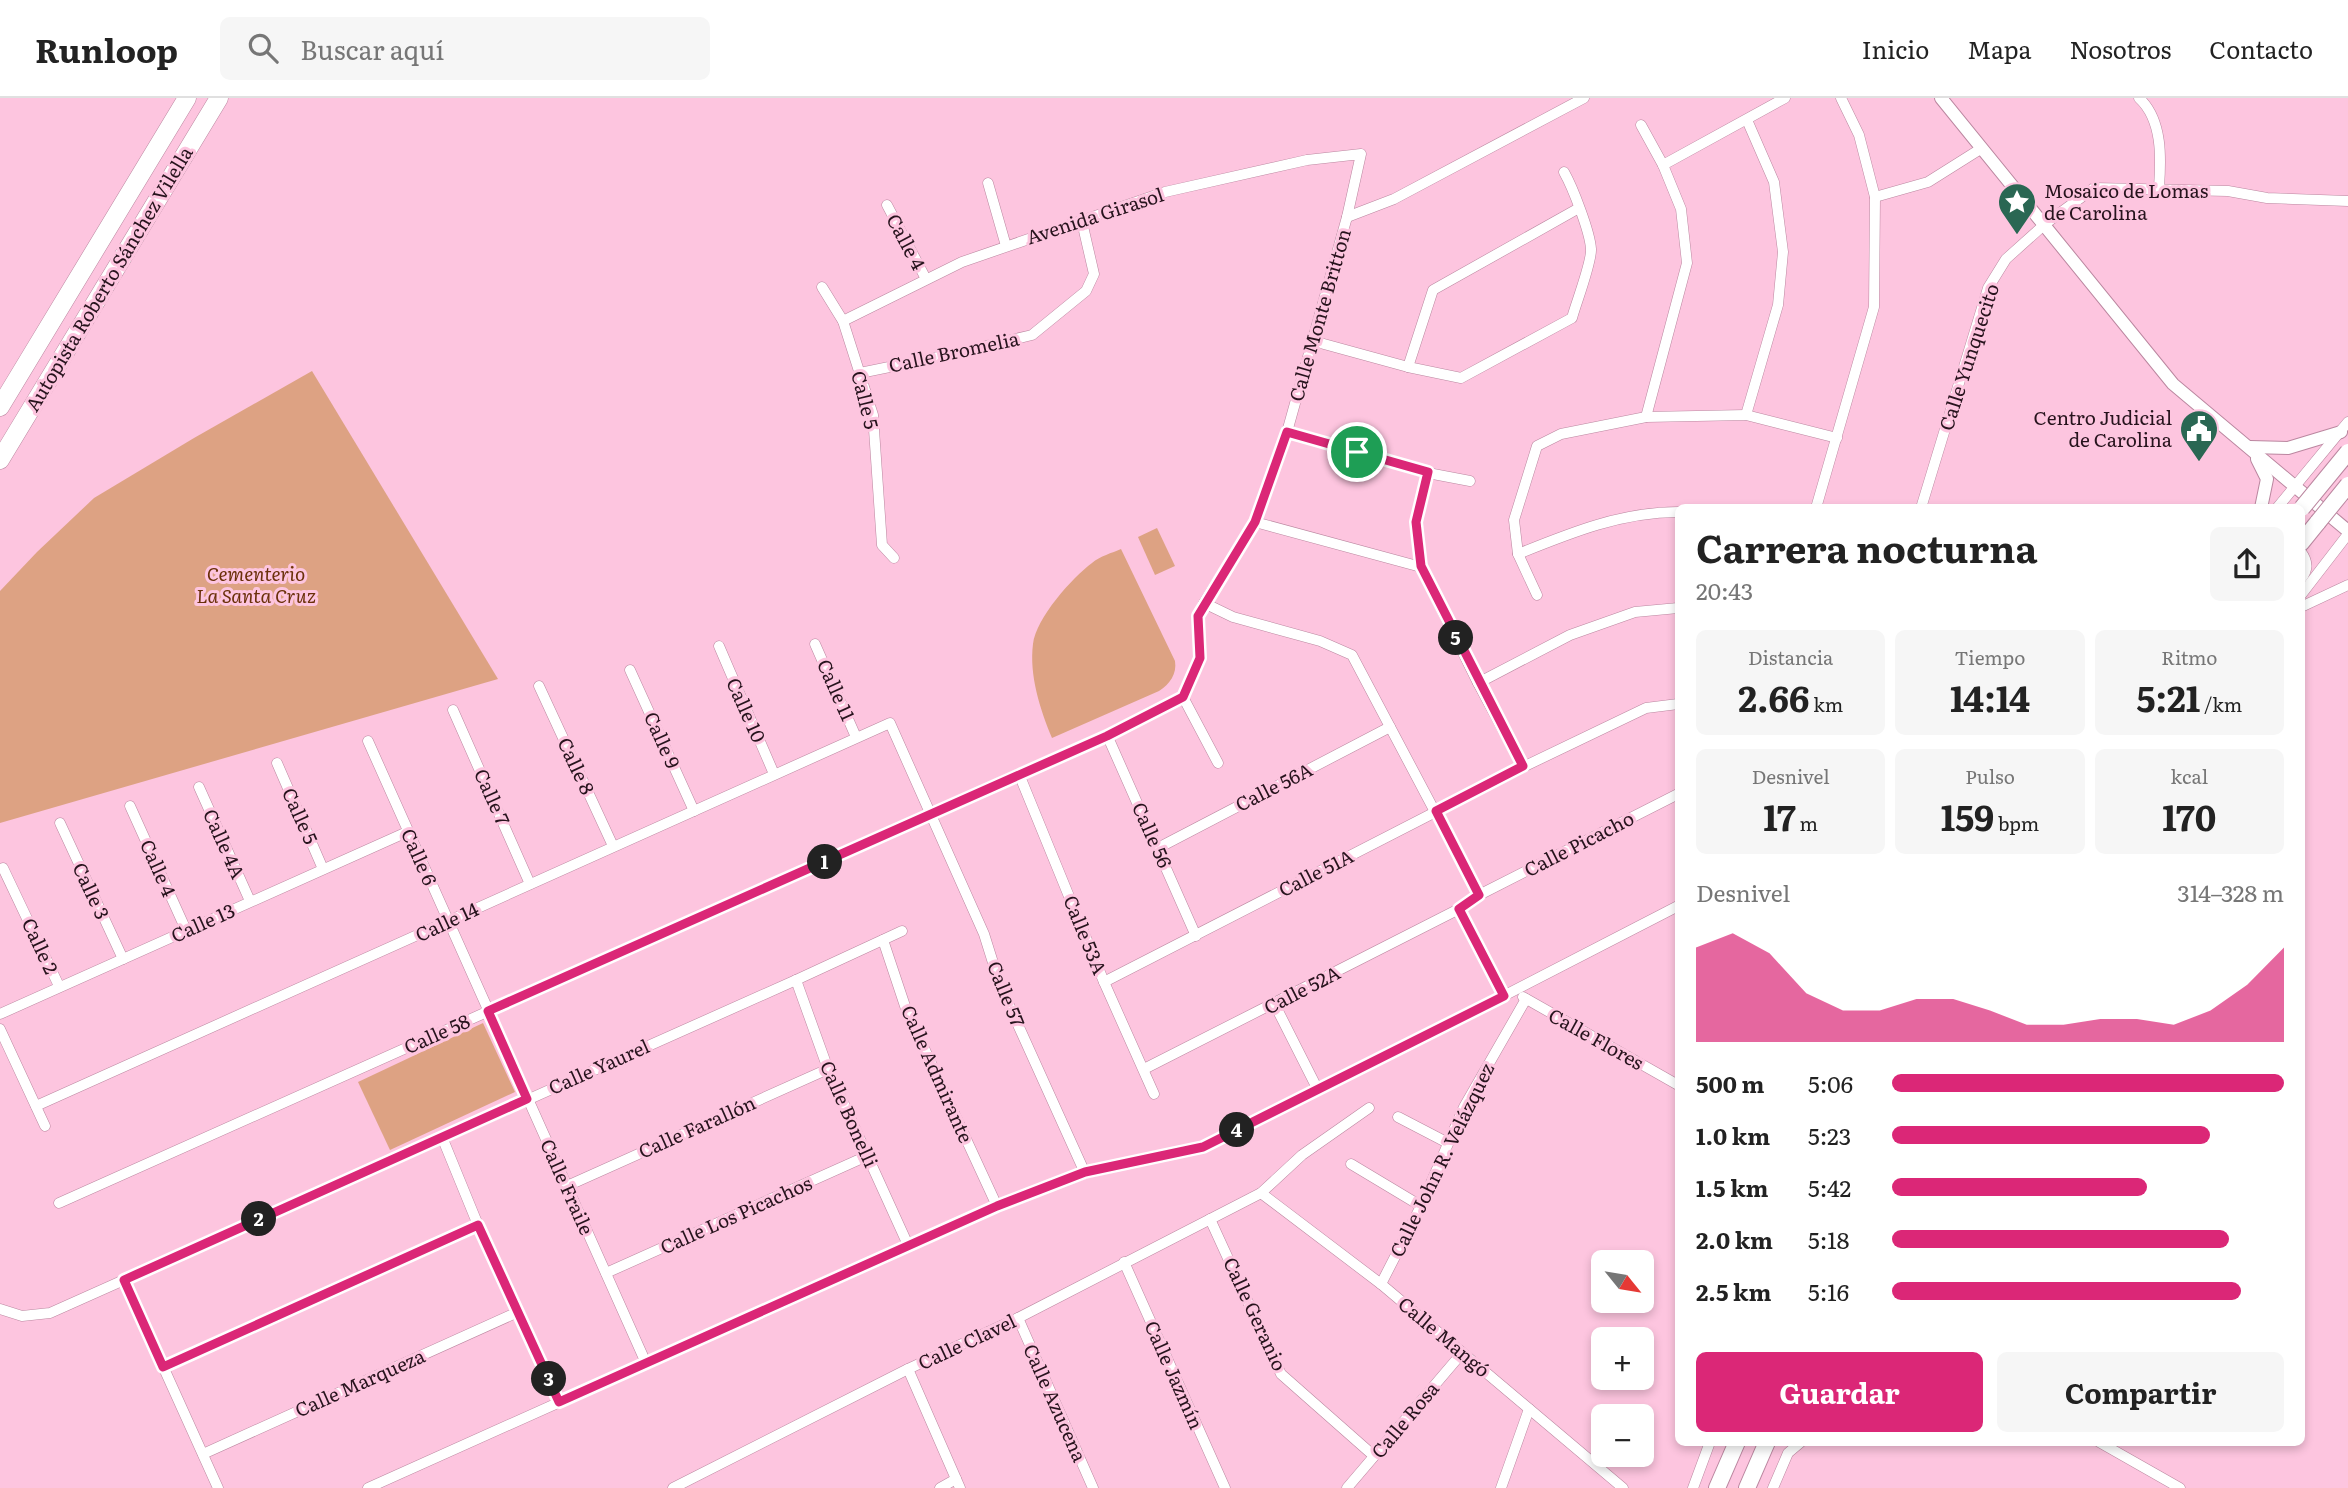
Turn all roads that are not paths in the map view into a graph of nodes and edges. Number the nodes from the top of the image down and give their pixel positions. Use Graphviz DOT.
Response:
graph roads {
  1 [pos="187,98"];
  2 [pos="219,98"];
  3 [pos="1584,98"];
  4 [pos="1785,98"];
  5 [pos="1841,98"];
  6 [pos="1941,98"];
  7 [pos="2139,98"];
  8 [pos="1747,120"];
  9 [pos="1641,125"];
  10 [pos="1982,148"];
  11 [pos="1663,165"];
  12 [pos="1563,172"];
  13 [pos="988,183"];
  14 [pos="2159,188"];
  15 [pos="1875,197"];
  16 [pos="2348,201"];
  17 [pos="887,205"];
  18 [pos="1579,208"];
  19 [pos="1347,217"];
  20 [pos="1082,222"];
  21 [pos="2045,224"];
  22 [pos="1006,246"];
  23 [pos="926,279"];
  24 [pos="822,287"];
  25 [pos="843,321"];
  26 [pos="1313,341"];
  27 [pos="1408,368"];
  28 [pos="860,373"];
  29 [pos="0,407"];
  30 [pos="1746,415"];
  31 [pos="1646,417"];
  32 [pos="2344,427"];
  33 [pos="1287,432"];
  34 [pos="1837,438"];
  35 [pos="2250,447"];
  36 [pos="2348,452"];
  37 [pos="0,460"];
  38 [pos="1428,472"];
  39 [pos="1470,481"];
  40 [pos="2348,485"];
  41 [pos="2295,486"];
  42 [pos="1817,504"];
  43 [pos="1922,504"];
  44 [pos="2262,504"];
  45 [pos="2280,504"];
  46 [pos="2305,505"];
  47 [pos="1675,512"];
  48 [pos="1255,522"];
  49 [pos="2348,532"];
  50 [pos="2305,538"];
  51 [pos="1518,554"];
  52 [pos="894,558"];
  53 [pos="1421,566"];
  54 [pos="2348,585"];
  55 [pos="2305,590"];
  56 [pos="1537,595"];
  57 [pos="1204,603"];
  58 [pos="2305,605"];
  59 [pos="1675,608"];
  60 [pos="816,644"];
  61 [pos="719,646"];
  62 [pos="630,670"];
  63 [pos="1478,683"];
  64 [pos="539,685"];
  65 [pos="1183,697"];
  66 [pos="1675,704"];
  67 [pos="453,710"];
  68 [pos="890,723"];
  69 [pos="1391,727"];
  70 [pos="1107,736"];
  71 [pos="856,737"];
  72 [pos="368,741"];
  73 [pos="277,763"];
  74 [pos="1218,763"];
  75 [pos="1523,766"];
  76 [pos="774,774"];
  77 [pos="1019,774"];
  78 [pos="199,787"];
  79 [pos="1675,796"];
  80 [pos="130,806"];
  81 [pos="694,811"];
  82 [pos="1436,811"];
  83 [pos="932,814"];
  84 [pos="60,823"];
  85 [pos="407,832"];
  86 [pos="613,846"];
  87 [pos="1158,848"];
  88 [pos="3,868"];
  89 [pos="323,869"];
  90 [pos="530,884"];
  91 [pos="1479,895"];
  92 [pos="250,901"];
  93 [pos="1675,908"];
  94 [pos="1459,909"];
  95 [pos="448,922"];
  96 [pos="186,930"];
  97 [pos="902,931"];
  98 [pos="1196,936"];
  99 [pos="883,940"];
  100 [pos="123,959"];
  101 [pos="796,981"];
  102 [pos="1104,982"];
  103 [pos="59,986"];
  104 [pos="1515,990"];
  105 [pos="1504,996"];
  106 [pos="1526,999"];
  107 [pos="1275,1005"];
  108 [pos="488,1011"];
  109 [pos="0,1014"];
  110 [pos="0,1029"];
  111 [pos="828,1069"];
  112 [pos="1144,1069"];
  113 [pos="1675,1083"];
  114 [pos="1318,1090"];
  115 [pos="1154,1094"];
  116 [pos="527,1099"];
  117 [pos="36,1106"];
  118 [pos="1369,1108"];
  119 [pos="1398,1117"];
  120 [pos="45,1126"];
  121 [pos="442,1137"];
  122 [pos="1448,1143"];
  123 [pos="867,1156"];
  124 [pos="1351,1164"];
  125 [pos="1085,1172"];
  126 [pos="567,1186"];
  127 [pos="1261,1193"];
  128 [pos="59,1203"];
  129 [pos="997,1206"];
  130 [pos="1421,1206"];
  131 [pos="1210,1219"];
  132 [pos="478,1225"];
  133 [pos="908,1245"];
  134 [pos="1124,1262"];
  135 [pos="606,1273"];
  136 [pos="124,1280"];
  137 [pos="1381,1284"];
  138 [pos="0,1309"];
  139 [pos="518,1312"];
  140 [pos="1018,1318"];
  141 [pos="1462,1353"];
  142 [pos="646,1363"];
  143 [pos="163,1367"];
  144 [pos="908,1369"];
  145 [pos="559,1402"];
  146 [pos="1529,1409"];
  147 [pos="1709,1446"];
  148 [pos="1735,1446"];
  149 [pos="1765,1446"];
  150 [pos="1796,1446"];
  151 [pos="2106,1446"];
  152 [pos="203,1454"];
  153 [pos="1374,1456"];
  154 [pos="1609,1477"];
  155 [pos="958,1484"];
  156 [pos="687,1485"];
  157 [pos="218,1488"];
  158 [pos="368,1488"];
  159 [pos="673,1488"];
  160 [pos="940,1488"];
  161 [pos="1093,1488"];
  162 [pos="1225,1488"];
  163 [pos="1348,1488"];
  164 [pos="1501,1488"];
  165 [pos="1603,1488"];
  166 [pos="1623,1488"];
  167 [pos="1693,1488"];
  168 [pos="1717,1488"];
  169 [pos="1747,1488"];
  170 [pos="1773,1488"];
  171 [pos="2180,1488"];
  1 -- 29 [label="highway, Autopista Roberto Sánchez Vilella"];
  2 -- 37 [label="highway, Autopista Roberto Sánchez Vilella"];
  3 -- 19 [label="street"];
  4 -- 8 [label="street"];
  5 -- 15 [label="street"];
  6 -- 10 [label="street"];
  7 -- 14 [label="street"];
  8 -- 11 [label="street"];
  8 -- 30 [label="street"];
  9 -- 11 [label="street"];
  10 -- 15 [label="street"];
  10 -- 21 [label="street"];
  11 -- 31 [label="street"];
  12 -- 18 [label="street"];
  13 -- 22 [label="street"];
  14 -- 16 [label="street, Calle Yunquecito"];
  14 -- 21 [label="street, Calle Yunquecito"];
  15 -- 34 [label="street"];
  17 -- 23 [label="street, Calle 4"];
  18 -- 27 [label="street"];
  18 -- 27 [label="street"];
  19 -- 20 [label="street, Avenida Girasol"];
  19 -- 26 [label="street, Calle Monte Britton"];
  20 -- 22 [label="street, Avenida Girasol"];
  20 -- 28 [label="street, Calle Bromelia"];
  21 -- 35 [label="street"];
  21 -- 43 [label="street, Calle Yunquecito"];
  22 -- 23 [label="street, Avenida Girasol"];
  23 -- 25 [label="street, Avenida Girasol"];
  24 -- 25 [label="street, Calle 5"];
  25 -- 28 [label="street, Calle 5"];
  26 -- 27 [label="street"];
  26 -- 33 [label="street, Calle Monte Britton"];
  28 -- 52 [label="street, Calle 5"];
  30 -- 31 [label="street"];
  30 -- 34 [label="street"];
  31 -- 51 [label="street"];
  32 -- 35 [label="street"];
  32 -- 41 [label="street"];
  33 -- 38 [label="street"];
  33 -- 48 [label="street, Calle Monte Britton"];
  34 -- 42 [label="street"];
  35 -- 41 [label="street"];
  35 -- 44 [label="street"];
  36 -- 46 [label="main road, bridge"];
  38 -- 39 [label="street"];
  38 -- 53 [label="street"];
  40 -- 50 [label="main road, bridge"];
  41 -- 45 [label="street"];
  41 -- 49 [label="street"];
  47 -- 51 [label="street"];
  48 -- 53 [label="street"];
  48 -- 57 [label="street, Calle Monte Britton"];
  49 -- 55 [label="street"];
  51 -- 56 [label="street"];
  53 -- 63 [label="street"];
  54 -- 58 [label="street"];
  57 -- 65 [label="street"];
  57 -- 69 [label="street"];
  59 -- 63 [label="street"];
  60 -- 71 [label="street, Calle 11"];
  61 -- 76 [label="street, Calle 10"];
  62 -- 81 [label="street, Calle 9"];
  63 -- 75 [label="street"];
  64 -- 86 [label="street, Calle 8"];
  65 -- 70 [label="street, Calle 58"];
  65 -- 74 [label="street"];
  66 -- 75 [label="street, Calle 51A"];
  67 -- 90 [label="street, Calle 7"];
  68 -- 71 [label="street, Calle 14"];
  68 -- 83 [label="street, Calle 57"];
  69 -- 82 [label="street"];
  69 -- 87 [label="street, Calle 56A"];
  70 -- 77 [label="street, Calle 58"];
  70 -- 87 [label="street, Calle 56"];
  71 -- 76 [label="street, Calle 14"];
  72 -- 85 [label="street, Calle 6"];
  73 -- 89 [label="street, Calle 5"];
  75 -- 82 [label="street, Calle 51A"];
  76 -- 81 [label="street, Calle 14"];
  77 -- 83 [label="street, Calle 58"];
  77 -- 102 [label="street, Calle 53A"];
  78 -- 92 [label="street, Calle 4A"];
  79 -- 91 [label="street, Calle Picacho"];
  80 -- 96 [label="street, Calle 4"];
  81 -- 86 [label="street, Calle 14"];
  82 -- 91 [label="street"];
  82 -- 98 [label="street, Calle 51A"];
  83 -- 108 [label="street, Calle 58"];
  83 -- 125 [label="street, Calle 57"];
  84 -- 100 [label="street, Calle 3"];
  85 -- 89 [label="street, Calle 13"];
  85 -- 95 [label="street, Calle 6"];
  86 -- 90 [label="street, Calle 14"];
  87 -- 98 [label="street, Calle 56"];
  88 -- 103 [label="street, Calle 2"];
  89 -- 92 [label="street, Calle 13"];
  90 -- 95 [label="street, Calle 14"];
  91 -- 94 [label="street, Calle Picacho"];
  92 -- 96 [label="street, Calle 13"];
  93 -- 104 [label="street"];
  94 -- 105 [label="street"];
  94 -- 107 [label="street, Calle 52A"];
  95 -- 108 [label="street, Calle 6"];
  95 -- 117 [label="street, Calle 14"];
  96 -- 100 [label="street, Calle 13"];
  97 -- 99 [label="street, Calle Yaurel"];
  98 -- 102 [label="street, Calle 51A"];
  99 -- 101 [label="street, Calle Yaurel"];
  99 -- 129 [label="street, Calle Admirante"];
  100 -- 103 [label="street, Calle 13"];
  101 -- 111 [label="street, Calle Bonelli"];
  101 -- 116 [label="street, Calle Yaurel"];
  102 -- 112 [label="street, Calle 53A"];
  103 -- 109 [label="street, Calle 13"];
  104 -- 105 [label="street"];
  104 -- 106 [label="street, Calle Flores"];
  105 -- 114 [label="street"];
  106 -- 113 [label="street, Calle Flores"];
  106 -- 122 [label="street, Calle John R. Velázquez"];
  107 -- 112 [label="street, Calle 52A"];
  107 -- 114 [label="street"];
  108 -- 116 [label="street, Calle Fraile"];
  108 -- 128 [label="street, Calle 58"];
  110 -- 117 [label="street"];
  111 -- 123 [label="street, Calle Bonelli"];
  111 -- 126 [label="street, Calle Farallón"];
  112 -- 115 [label="street, Calle 53A"];
  114 -- 125 [label="street"];
  116 -- 121 [label="street, Calle Yaurel"];
  116 -- 126 [label="street, Calle Fraile"];
  117 -- 120 [label="street"];
  118 -- 127 [label="street, Calle Clavel"];
  119 -- 122 [label="street"];
  121 -- 132 [label="street"];
  121 -- 136 [label="street, Calle Yaurel"];
  122 -- 130 [label="street, Calle John R. Velázquez"];
  123 -- 133 [label="street, Calle Bonelli"];
  123 -- 135 [label="street, Calle Los Picachos"];
  124 -- 130 [label="street"];
  125 -- 129 [label="street"];
  126 -- 135 [label="street, Calle Fraile"];
  127 -- 131 [label="street, Calle Clavel"];
  127 -- 137 [label="street, Calle Mangó"];
  129 -- 133 [label="street"];
  130 -- 137 [label="street, Calle John R. Velázquez"];
  131 -- 134 [label="street, Calle Clavel"];
  131 -- 153 [label="street, Calle Geranio"];
  132 -- 139 [label="street"];
  132 -- 143 [label="street"];
  133 -- 142 [label="street"];
  134 -- 140 [label="street, Calle Clavel"];
  134 -- 162 [label="street, Calle Jazmín"];
  135 -- 142 [label="street, Calle Fraile"];
  136 -- 138 [label="street, Calle Yaurel"];
  136 -- 143 [label="street"];
  137 -- 141 [label="street, Calle Mangó"];
  139 -- 145 [label="street"];
  139 -- 152 [label="street, Calle Marqueza"];
  140 -- 144 [label="street, Calle Clavel"];
  140 -- 161 [label="street, Calle Azucena"];
  141 -- 146 [label="street, Calle Mangó"];
  141 -- 153 [label="street, Calle Rosa"];
  142 -- 145 [label="street"];
  143 -- 152 [label="street"];
  144 -- 155 [label="street"];
  144 -- 156 [label="street, Calle Clavel"];
  145 -- 158 [label="street"];
  146 -- 154 [label="street, Calle Mangó"];
  146 -- 164 [label="street"];
  147 -- 167 [label="street"];
  148 -- 168 [label="main road"];
  149 -- 169 [label="main road"];
  150 -- 170 [label="street"];
  151 -- 171 [label="street"];
  152 -- 157 [label="street"];
  153 -- 163 [label="street, Calle Rosa"];
  154 -- 165 [label="street"];
  154 -- 166 [label="street, Calle Mangó"];
  155 -- 160 [label="street"];
  156 -- 159 [label="street, Calle Clavel"];
}
